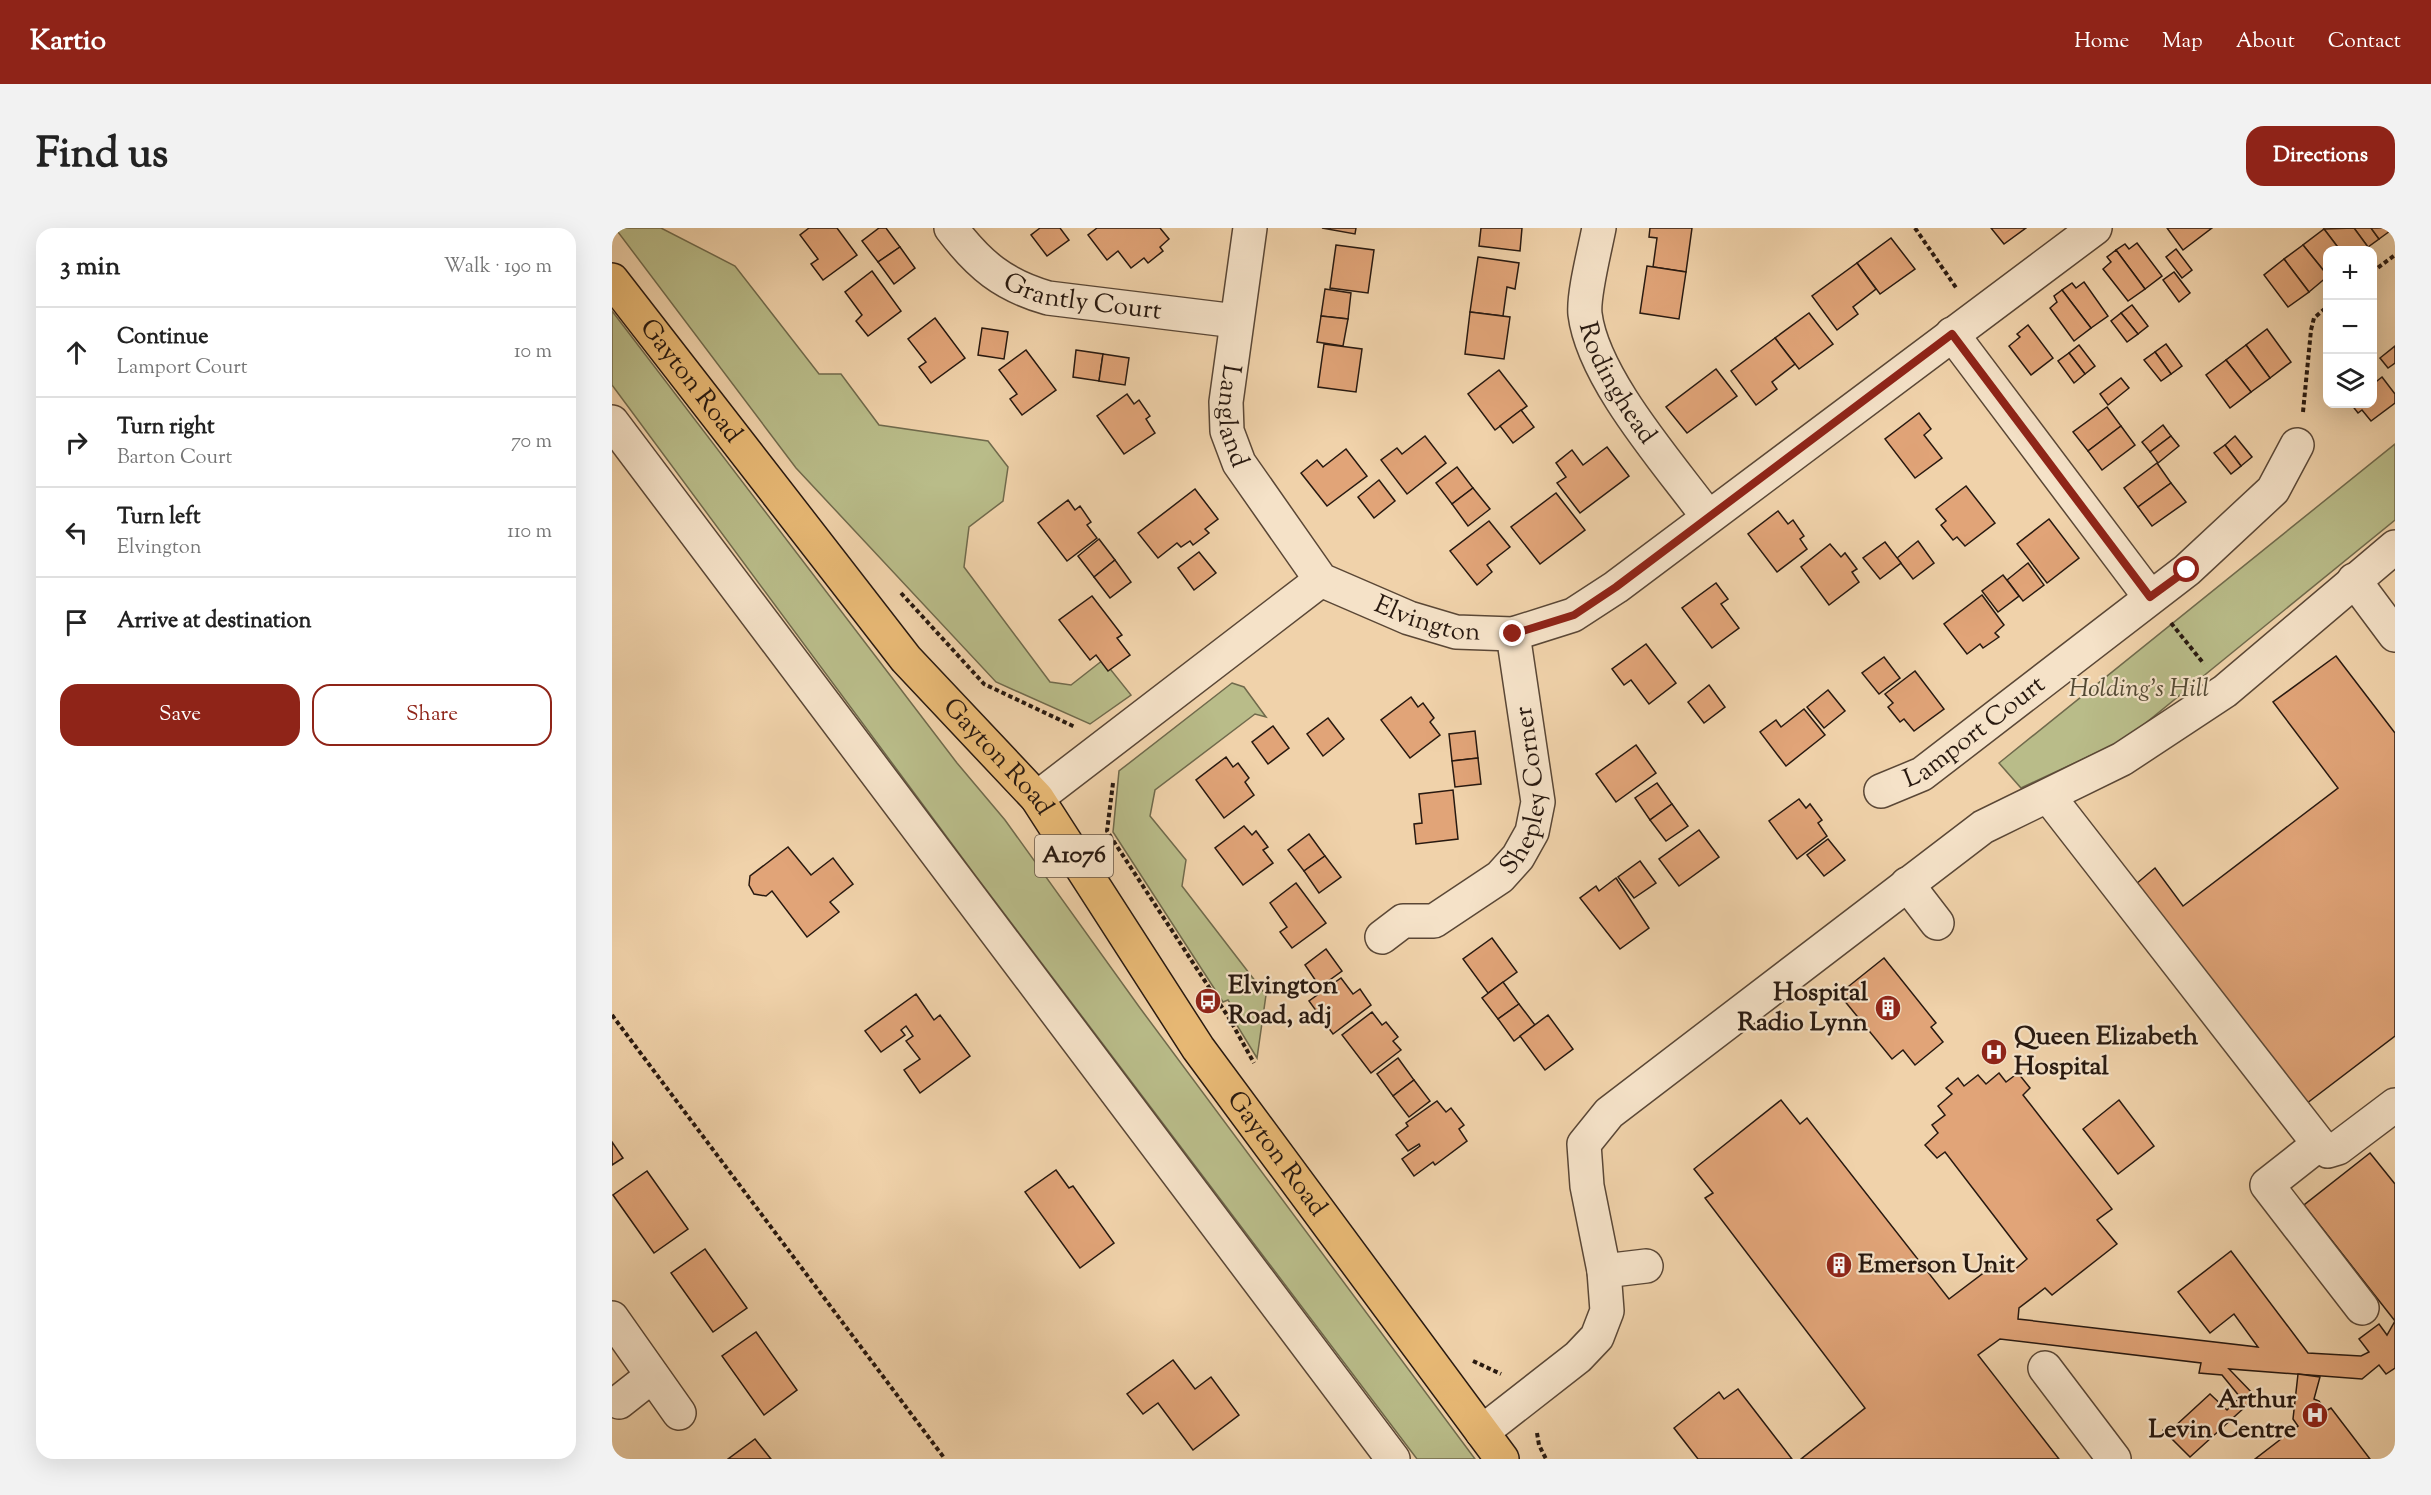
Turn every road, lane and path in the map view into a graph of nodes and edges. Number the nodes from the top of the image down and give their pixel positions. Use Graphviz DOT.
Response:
graph roads {
  1 [pos="951,228"];
  2 [pos="1250,228"];
  3 [pos="1599,228"];
  4 [pos="1915,228"];
  5 [pos="2091,229"];
  6 [pos="2395,255"];
  7 [pos="2377,269"];
  8 [pos="612,280"];
  9 [pos="2323,310"];
  10 [pos="1236,321"];
  11 [pos="1964,326"];
  12 [pos="612,422"];
  13 [pos="2297,445"];
  14 [pos="1708,517"];
  15 [pos="2395,548"];
  16 [pos="1321,580"];
  17 [pos="2354,580"];
  18 [pos="2150,597"];
  19 [pos="1513,634"];
  20 [pos="2395,635"];
  21 [pos="2225,690"];
  22 [pos="1881,791"];
  23 [pos="2049,797"];
  24 [pos="1037,798"];
  25 [pos="1906,884"];
  26 [pos="1937,923"];
  27 [pos="1382,937"];
  28 [pos="612,1015"];
  29 [pos="2395,1105"];
  30 [pos="2319,1144"];
  31 [pos="1646,1266"];
  32 [pos="1604,1271"];
  33 [pos="2362,1308"];
  34 [pos="612,1318"];
  35 [pos="2045,1368"];
  36 [pos="652,1376"];
  37 [pos="619,1401"];
  38 [pos="679,1413"];
  39 [pos="1482,1432"];
  40 [pos="945,1459"];
  41 [pos="1393,1459"];
  42 [pos="1502,1459"];
  43 [pos="2114,1459"];
  1 -- 10 [label="street, Grantly Court"];
  2 -- 10 [label="street, Langland"];
  3 -- 14 [label="street, Rodinghead"];
  4 -- 11 [label="path"];
  5 -- 11 [label="street, Elvington"];
  6 -- 7 [label="path"];
  8 -- 24 [label="main road, Gayton Road / A1076"];
  9 -- 13 [label="path"];
  10 -- 16 [label="street, Langland"];
  11 -- 14 [label="street, Elvington"];
  11 -- 18 [label="street"];
  12 -- 41 [label="street"];
  13 -- 18 [label="street, Lamport Court"];
  14 -- 19 [label="street, Elvington"];
  15 -- 17 [label="street"];
  16 -- 19 [label="street, Elvington"];
  16 -- 24 [label="street"];
  17 -- 20 [label="street"];
  17 -- 21 [label="street"];
  18 -- 21 [label="path"];
  18 -- 22 [label="street, Lamport Court"];
  19 -- 27 [label="street, Shepley Corner"];
  21 -- 23 [label="street"];
  23 -- 25 [label="street"];
  23 -- 30 [label="street"];
  24 -- 39 [label="main road, Gayton Road / A1076"];
  25 -- 26 [label="street"];
  25 -- 32 [label="street"];
  28 -- 40 [label="path"];
  29 -- 30 [label="street"];
  30 -- 33 [label="street"];
  31 -- 32 [label="street"];
  32 -- 39 [label="street"];
  34 -- 36 [label="street"];
  35 -- 43 [label="street"];
  36 -- 37 [label="street"];
  36 -- 38 [label="street"];
  39 -- 42 [label="main road, Gayton Road / A1076"];
}
